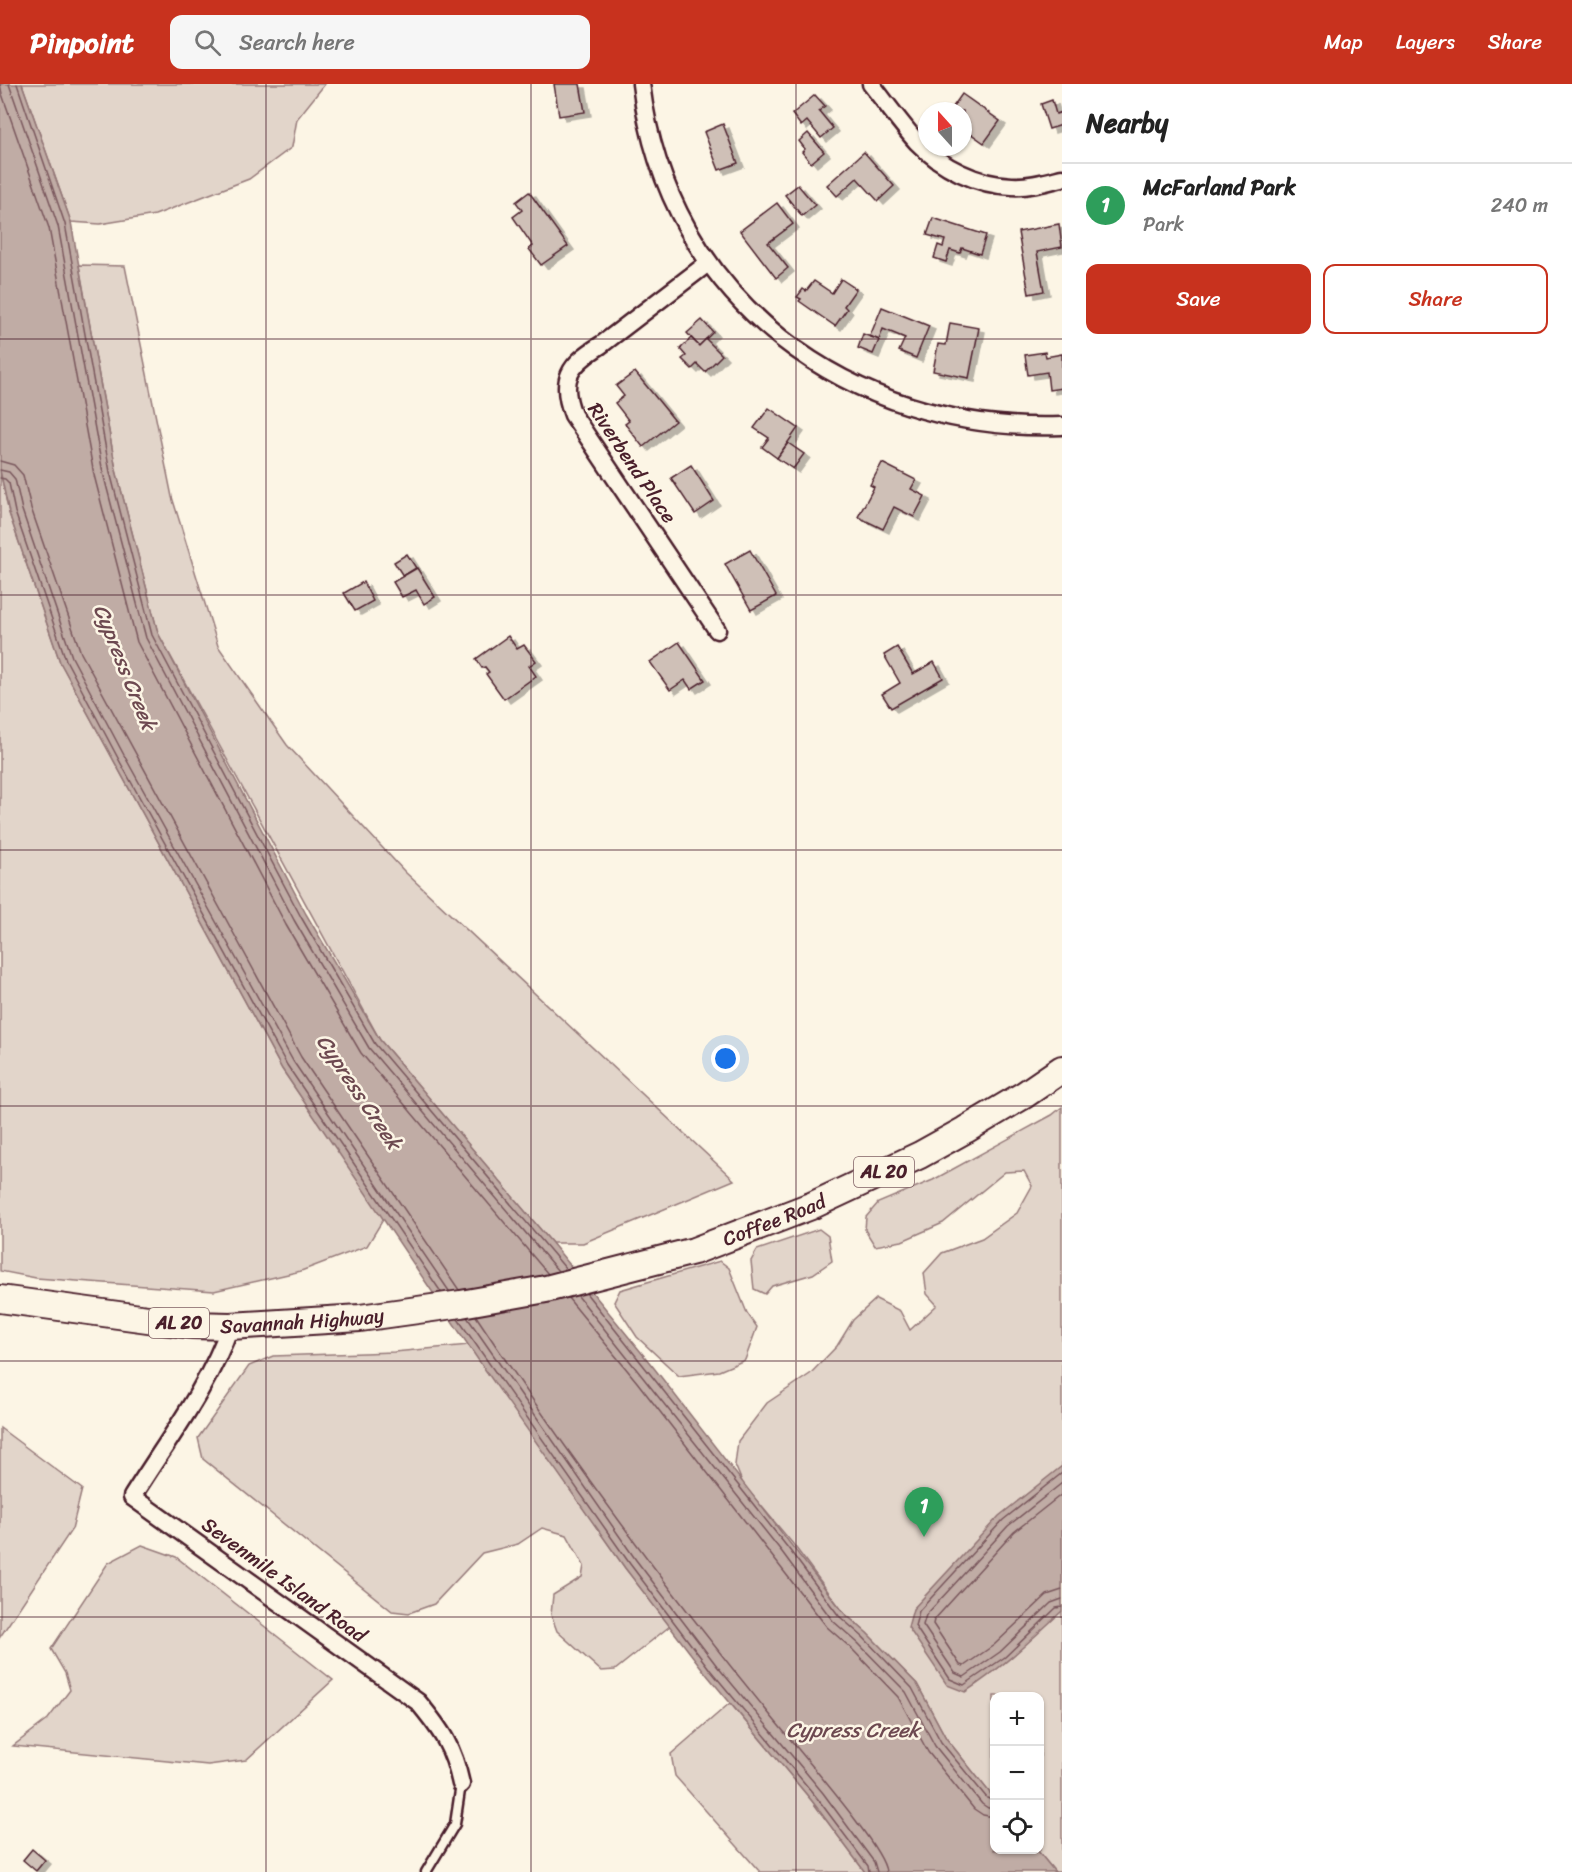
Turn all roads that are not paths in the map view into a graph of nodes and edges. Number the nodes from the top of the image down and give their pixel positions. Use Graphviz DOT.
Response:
graph roads {
  1 [pos="642,84"];
  2 [pos="871,84"];
  3 [pos="1062,178"];
  4 [pos="708,263"];
  5 [pos="1062,426"];
  6 [pos="717,630"];
  7 [pos="1062,1069"];
  8 [pos="0,1299"];
  9 [pos="461,1304"];
  10 [pos="230,1326"];
  11 [pos="461,1784"];
  12 [pos="426,1872"];
  1 -- 4 [label="street"];
  2 -- 3 [label="street"];
  4 -- 5 [label="street"];
  4 -- 6 [label="street, Riverbend Place"];
  7 -- 9 [label="main road, Coffee Road / AL 20"];
  8 -- 10 [label="main road, Savannah Highway / AL 20"];
  9 -- 10 [label="main road, Savannah Highway / AL 20"];
  10 -- 11 [label="street, Sevenmile Island Road"];
  11 -- 12 [label="lane, Sevenmile Island Road"];
}
